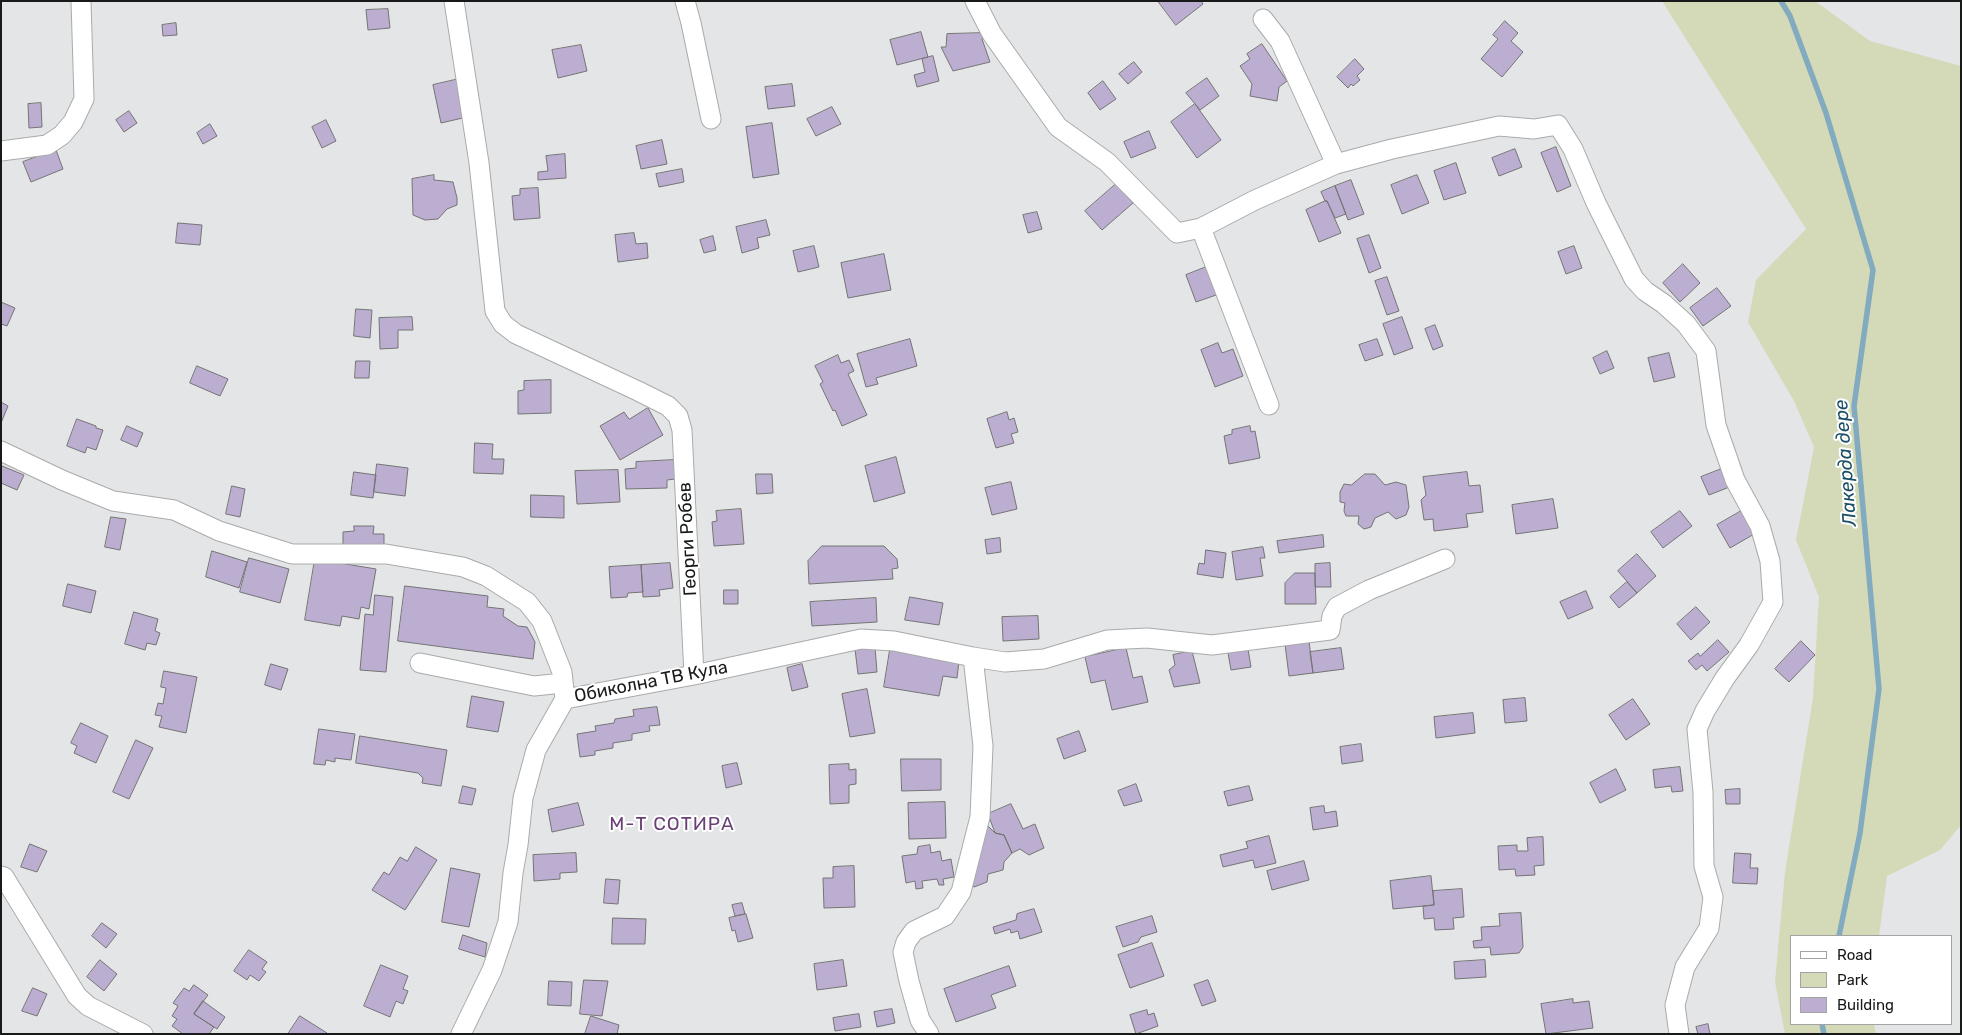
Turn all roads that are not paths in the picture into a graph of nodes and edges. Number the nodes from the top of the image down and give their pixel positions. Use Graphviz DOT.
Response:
graph roads {
  1 [pos="81,1"];
  2 [pos="454,1"];
  3 [pos="685,1"];
  4 [pos="975,1"];
  5 [pos="1263,19"];
  6 [pos="711,119"];
  7 [pos="1,150"];
  8 [pos="1336,164"];
  9 [pos="1201,228"];
  10 [pos="1269,405"];
  11 [pos="1,451"];
  12 [pos="1445,559"];
  13 [pos="973,657"];
  14 [pos="420,663"];
  15 [pos="694,675"];
  16 [pos="564,691"];
  17 [pos="1,876"];
  18 [pos="142,1034"];
  19 [pos="461,1034"];
  20 [pos="928,1034"];
  21 [pos="1679,1034"];
  1 -- 7 [label="street"];
  2 -- 15 [label="street, Георги Робев"];
  3 -- 6 [label="street"];
  4 -- 9 [label="street"];
  5 -- 8 [label="street"];
  8 -- 9 [label="street"];
  8 -- 21 [label="street"];
  9 -- 10 [label="street"];
  11 -- 16 [label="street, Обиколна ТВ Кула"];
  12 -- 13 [label="street, Обиколна ТВ Кула"];
  13 -- 15 [label="street, Обиколна ТВ Кула"];
  13 -- 20 [label="street"];
  14 -- 16 [label="street"];
  15 -- 16 [label="street, Обиколна ТВ Кула"];
  16 -- 19 [label="street"];
  17 -- 18 [label="street"];
}
